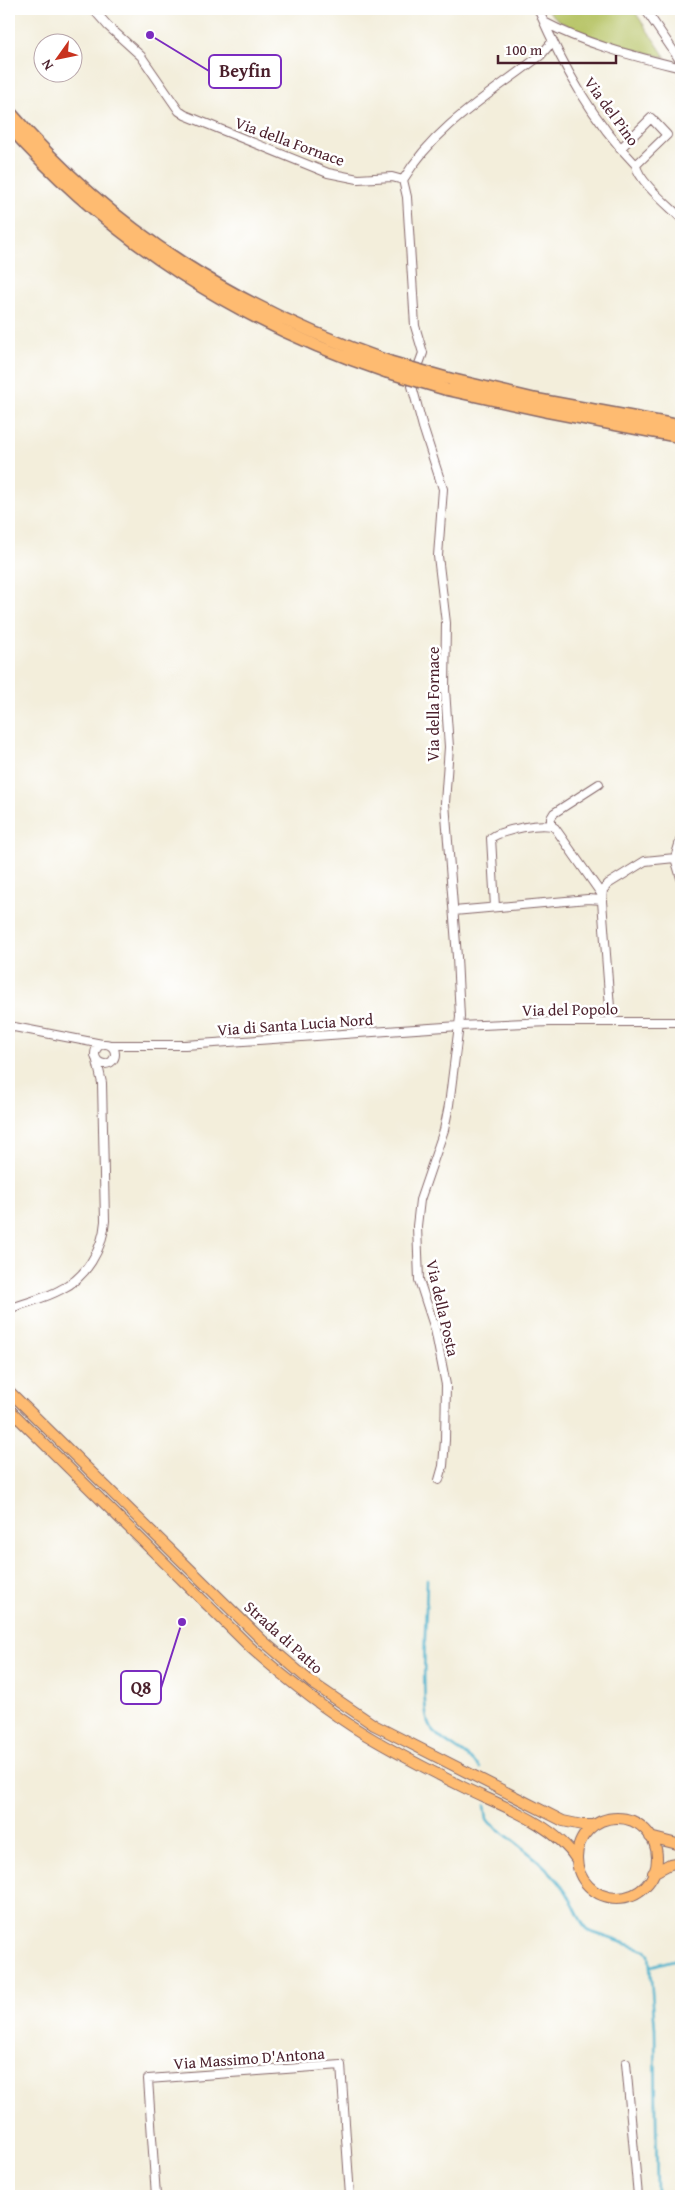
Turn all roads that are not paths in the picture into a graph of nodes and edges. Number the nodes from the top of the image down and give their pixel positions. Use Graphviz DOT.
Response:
graph roads {
  1 [pos="93,9"];
  2 [pos="538,9"];
  3 [pos="645,9"];
  4 [pos="544,22"];
  5 [pos="552,42"];
  6 [pos="681,62"];
  7 [pos="681,68"];
  8 [pos="9,110"];
  9 [pos="9,126"];
  10 [pos="620,149"];
  11 [pos="636,165"];
  12 [pos="403,180"];
  13 [pos="681,218"];
  14 [pos="419,364"];
  15 [pos="389,367"];
  16 [pos="448,384"];
  17 [pos="412,386"];
  18 [pos="681,426"];
  19 [pos="681,437"];
  20 [pos="599,784"];
  21 [pos="551,824"];
  22 [pos="681,838"];
  23 [pos="675,858"];
  24 [pos="681,878"];
  25 [pos="602,897"];
  26 [pos="495,907"];
  27 [pos="454,911"];
  28 [pos="611,1021"];
  29 [pos="681,1022"];
  30 [pos="9,1026"];
  31 [pos="459,1026"];
  32 [pos="106,1044"];
  33 [pos="132,1046"];
  34 [pos="97,1061"];
  35 [pos="112,1061"];
  36 [pos="102,1083"];
  37 [pos="10,1308"];
  38 [pos="9,1391"];
  39 [pos="9,1410"];
  40 [pos="439,1480"];
  41 [pos="594,1825"];
  42 [pos="650,1837"];
  43 [pos="681,1845"];
  44 [pos="577,1860"];
  45 [pos="681,1862"];
  46 [pos="653,1873"];
  47 [pos="626,2063"];
  48 [pos="156,2196"];
  49 [pos="350,2196"];
  50 [pos="638,2196"];
  1 -- 12 [label="street, Via della Fornace"];
  2 -- 4 [label="street, Via del Pino"];
  3 -- 6 [label="street"];
  4 -- 5 [label="street, Via del Pino"];
  4 -- 7 [label="street"];
  5 -- 10 [label="street, Via del Pino"];
  5 -- 12 [label="street"];
  8 -- 15 [label="highway"];
  9 -- 15 [label="highway"];
  10 -- 11 [label="street, Via del Pino"];
  10 -- 11 [label="street"];
  11 -- 13 [label="street, Via del Pino"];
  12 -- 14 [label="street"];
  15 -- 16 [label="highway, bridge"];
  16 -- 18 [label="highway"];
  16 -- 19 [label="highway"];
  17 -- 27 [label="street, Via della Fornace"];
  20 -- 21 [label="street"];
  21 -- 25 [label="street"];
  21 -- 26 [label="street"];
  22 -- 23 [label="street"];
  23 -- 24 [label="street"];
  23 -- 25 [label="street"];
  25 -- 26 [label="street"];
  25 -- 28 [label="street"];
  26 -- 27 [label="street"];
  27 -- 31 [label="street, Via della Fornace"];
  28 -- 29 [label="street, Via del Popolo"];
  28 -- 31 [label="street, Via del Popolo"];
  30 -- 32 [label="street, Via di Santa Lucia Nord"];
  31 -- 33 [label="street, Via di Santa Lucia Nord"];
  31 -- 40 [label="street, Via della Posta"];
  32 -- 33 [label="street, Via di Santa Lucia Nord"];
  32 -- 34 [label="street"];
  32 -- 35 [label="street"];
  33 -- 35 [label="street"];
  34 -- 35 [label="street"];
  34 -- 36 [label="street"];
  35 -- 36 [label="street"];
  36 -- 37 [label="street"];
  38 -- 41 [label="main road, Strada di Patto"];
  39 -- 44 [label="main road, Strada di Patto"];
  41 -- 42 [label="main road, Strada di Patto"];
  41 -- 44 [label="main road"];
  42 -- 43 [label="main road, Strada di Patto"];
  42 -- 46 [label="main road"];
  44 -- 46 [label="main road, Strada di Patto"];
  45 -- 46 [label="main road, Strada di Patto"];
  47 -- 50 [label="street"];
  48 -- 49 [label="street, Via Massimo D'Antona"];
}
